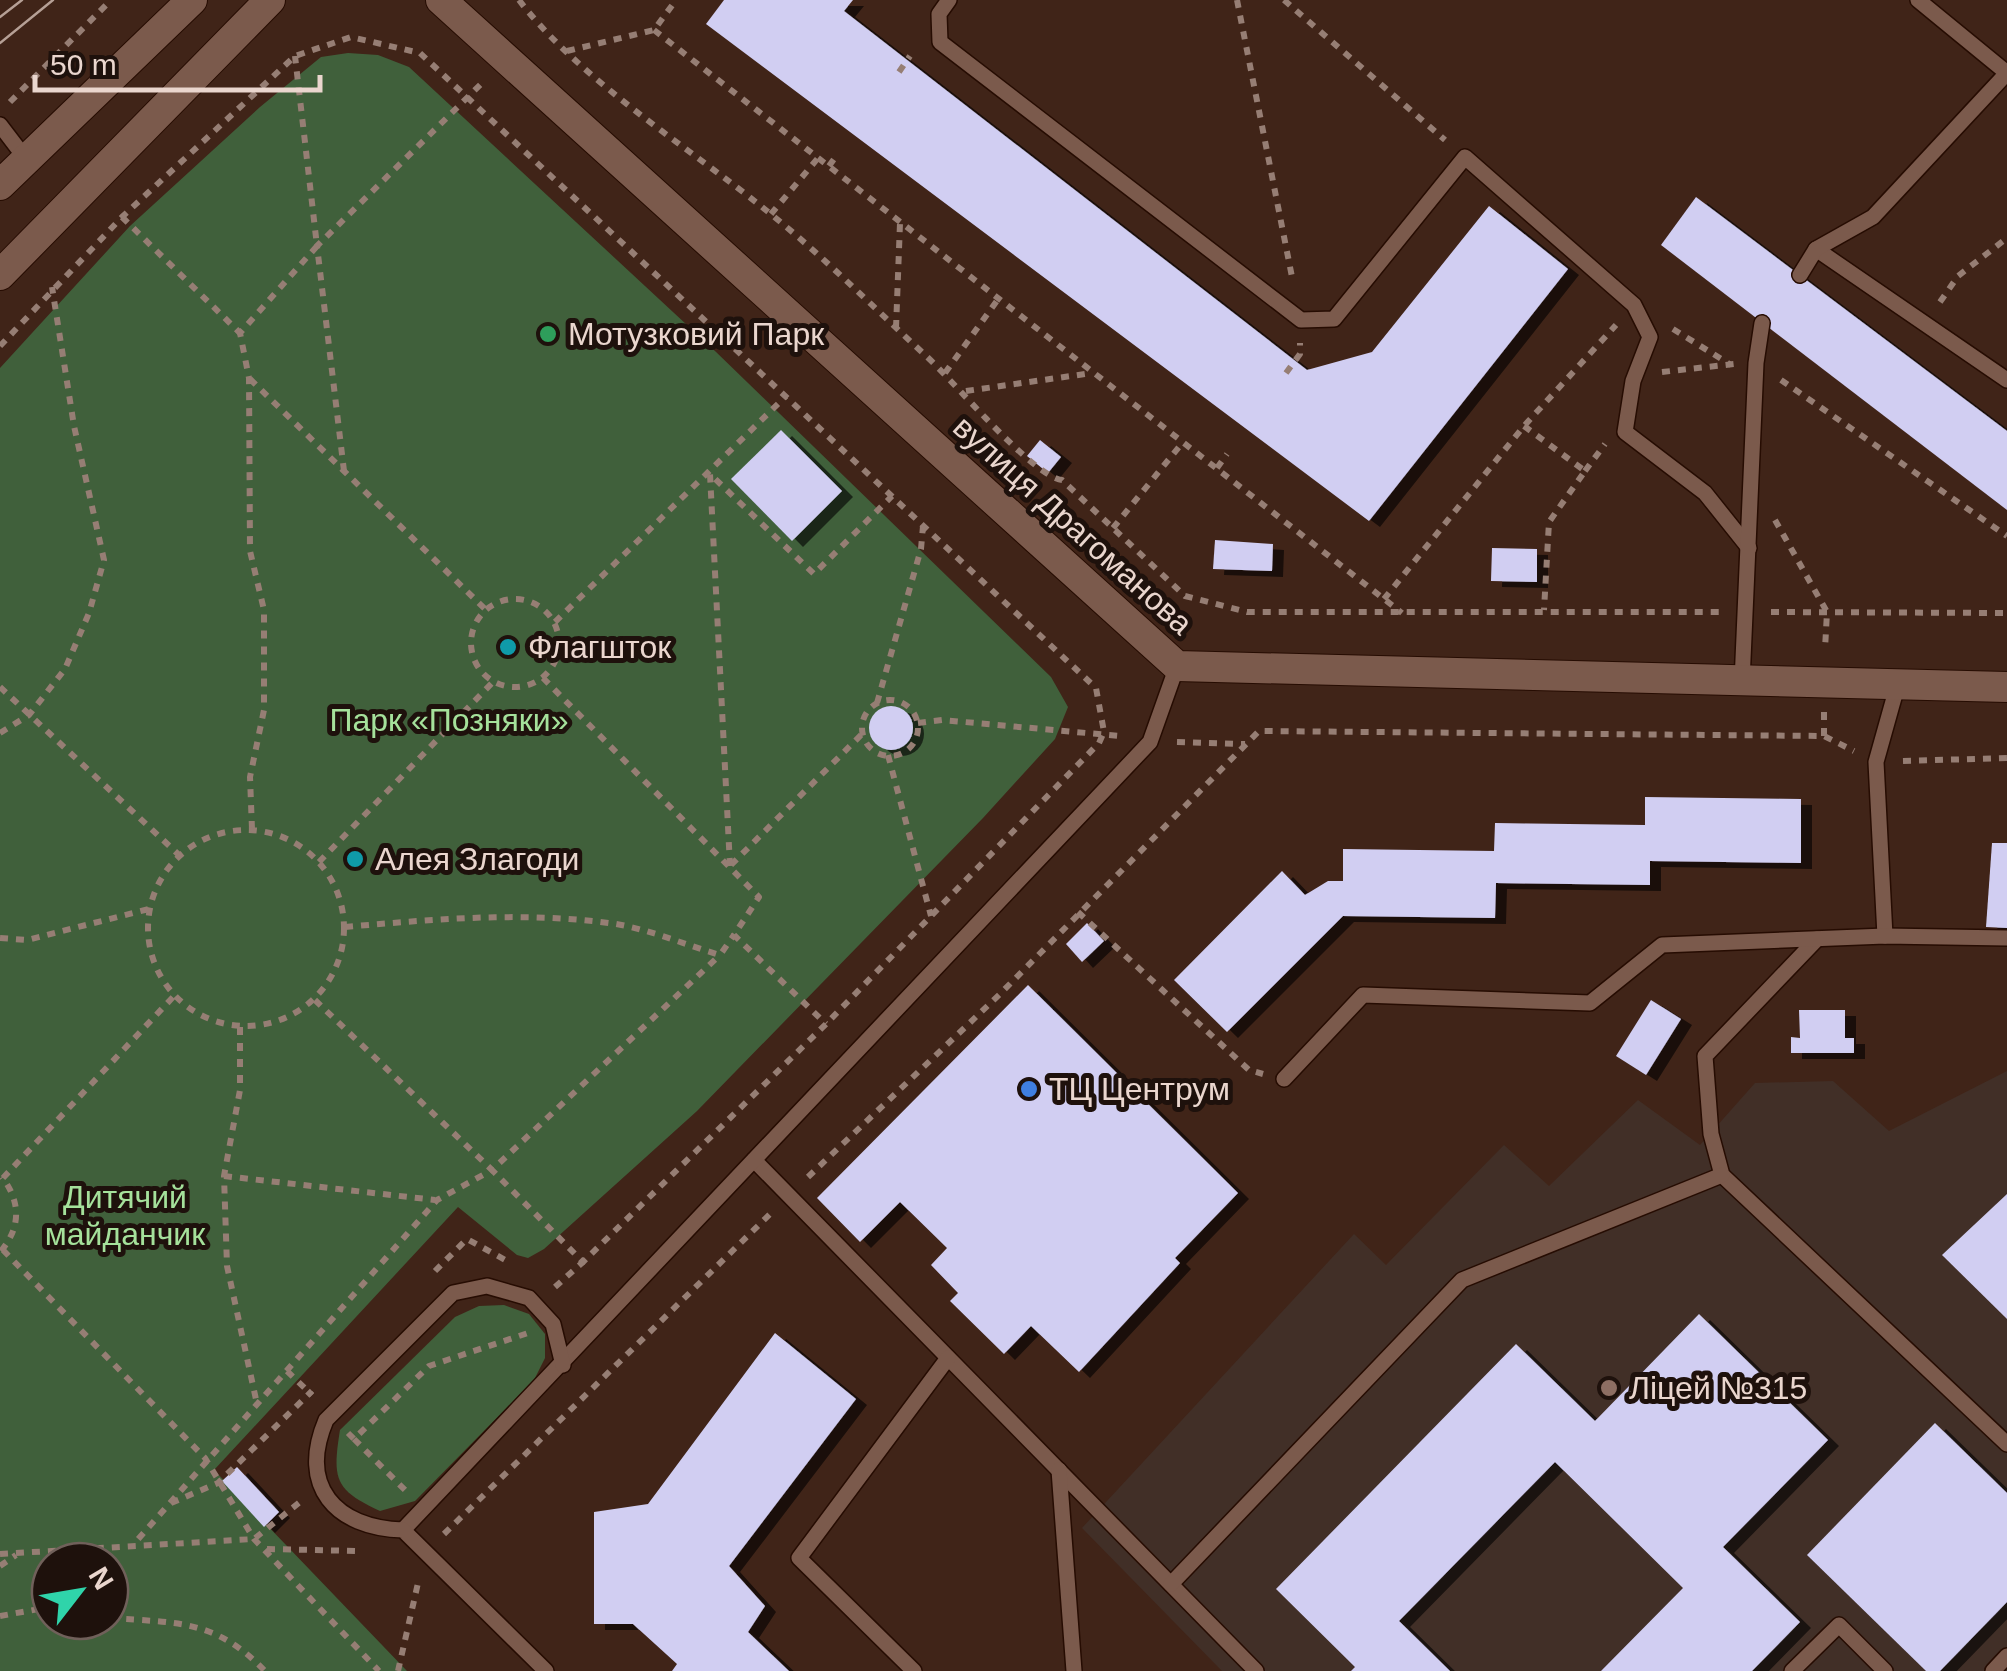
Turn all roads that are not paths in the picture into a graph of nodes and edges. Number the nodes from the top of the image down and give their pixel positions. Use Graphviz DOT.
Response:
graph roads {
  1 [pos="192,0"];
  2 [pos="270,0"];
  3 [pos="441,0"];
  4 [pos="949,0"];
  5 [pos="1918,0"];
  6 [pos="2007,73"];
  7 [pos="0,125"];
  8 [pos="26,159"];
  9 [pos="0,185"];
  10 [pos="1816,249"];
  11 [pos="0,275"];
  12 [pos="1800,276"];
  13 [pos="1762,323"];
  14 [pos="2007,380"];
  15 [pos="1749,548"];
  16 [pos="1177,666"];
  17 [pos="1742,682"];
  18 [pos="1897,687"];
  19 [pos="2007,687"];
  20 [pos="1885,936"];
  21 [pos="1817,938"];
  22 [pos="2007,938"];
  23 [pos="1284,1079"];
  24 [pos="754,1160"];
  25 [pos="1722,1175"];
  26 [pos="948,1358"];
  27 [pos="563,1365"];
  28 [pos="2007,1444"];
  29 [pos="1059,1470"];
  30 [pos="403,1530"];
  31 [pos="1170,1584"];
  32 [pos="2007,1656"];
  33 [pos="546,1671"];
  34 [pos="914,1671"];
  35 [pos="1074,1671"];
  36 [pos="1256,1671"];
  37 [pos="1792,1671"];
  38 [pos="1886,1671"];
  39 [pos="1994,1671"];
  1 -- 8 [label="street"];
  2 -- 11 [label="street"];
  3 -- 16 [label="street, вулиця Драгоманова"];
  4 -- 15 [label="lane"];
  5 -- 6 [label="lane"];
  6 -- 10 [label="lane"];
  7 -- 8 [label="lane"];
  8 -- 9 [label="street"];
  10 -- 12 [label="lane"];
  10 -- 14 [label="lane"];
  13 -- 15 [label="lane"];
  15 -- 17 [label="lane"];
  16 -- 17 [label="street, вулиця Драгоманова"];
  16 -- 24 [label="lane"];
  17 -- 18 [label="street, вулиця Драгоманова"];
  18 -- 19 [label="street, вулиця Драгоманова"];
  18 -- 20 [label="lane"];
  20 -- 21 [label="lane"];
  20 -- 22 [label="lane"];
  21 -- 23 [label="lane"];
  21 -- 25 [label="lane"];
  24 -- 26 [label="lane"];
  24 -- 27 [label="lane"];
  25 -- 28 [label="lane"];
  25 -- 31 [label="lane"];
  26 -- 29 [label="lane"];
  26 -- 34 [label="lane"];
  27 -- 30 [label="lane"];
  27 -- 30 [label="lane"];
  29 -- 31 [label="lane"];
  29 -- 35 [label="lane"];
  30 -- 33 [label="lane"];
  31 -- 36 [label="lane"];
  32 -- 39 [label="lane"];
  37 -- 38 [label="lane"];
}
